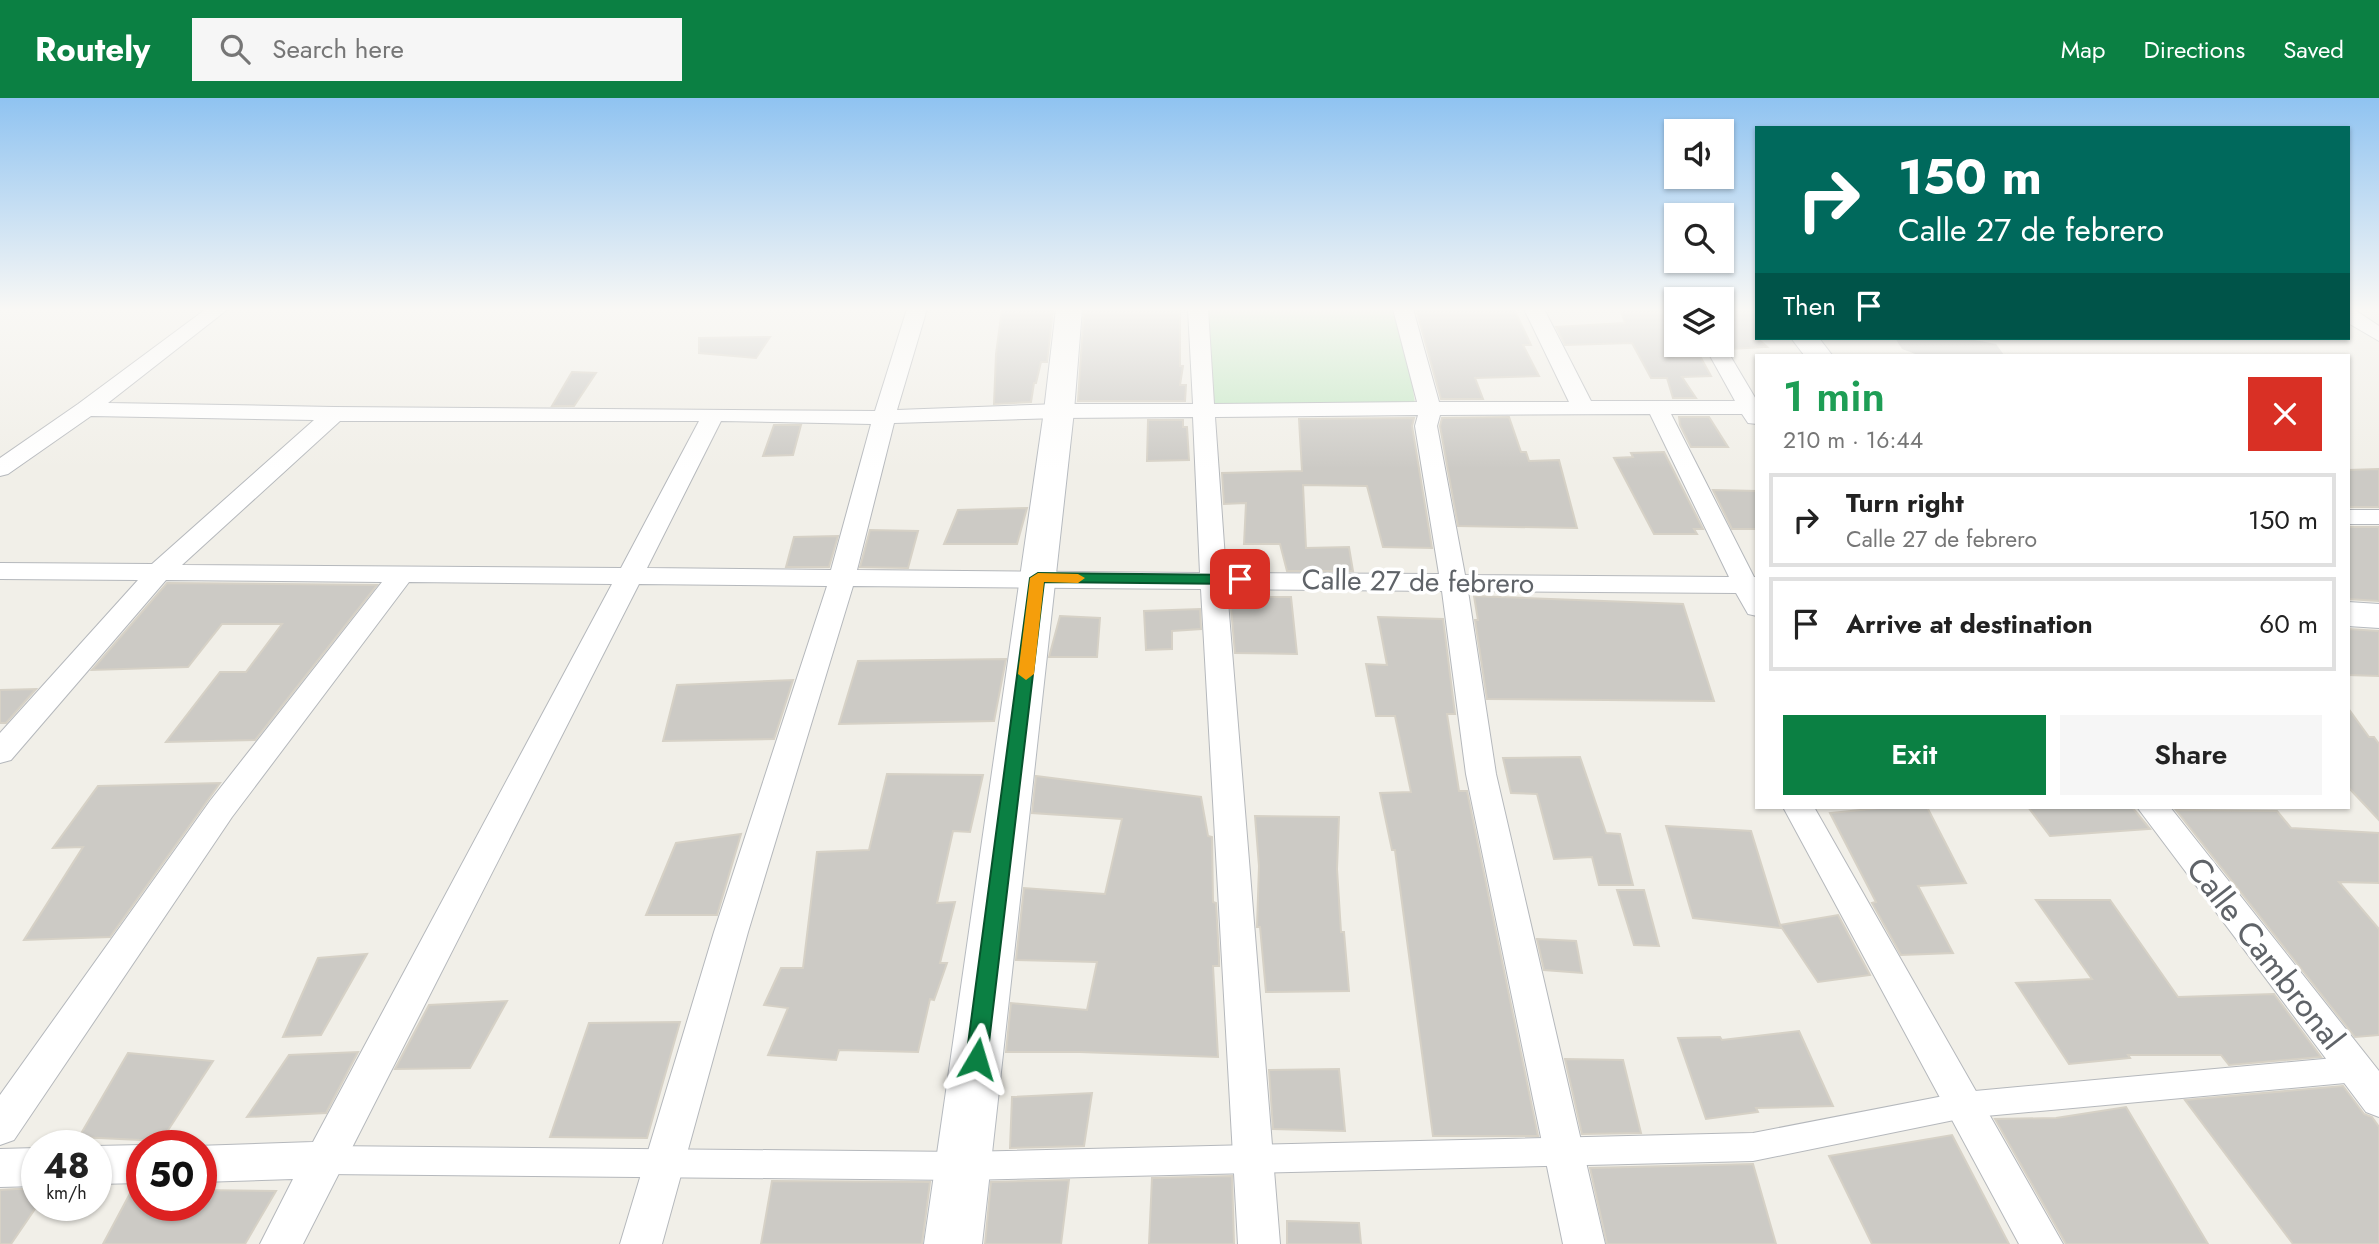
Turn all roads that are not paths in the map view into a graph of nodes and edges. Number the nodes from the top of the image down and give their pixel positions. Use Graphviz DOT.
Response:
graph roads {
  1 [pos="147,362"];
  2 [pos="901,362"];
  3 [pos="1064,362"];
  4 [pos="1201,362"];
  5 [pos="1417,362"];
  6 [pos="1560,362"];
  7 [pos="1724,362"];
  8 [pos="1657,407"];
  9 [pos="1583,408"];
  10 [pos="86,409"];
  11 [pos="1430,410"];
  12 [pos="1059,411"];
  13 [pos="1204,412"];
  14 [pos="1753,413"];
  15 [pos="334,414"];
  16 [pos="713,416"];
  17 [pos="884,418"];
  18 [pos="0,469"];
  19 [pos="2350,517"];
  20 [pos="2379,517"];
  21 [pos="0,571"];
  22 [pos="158,573"];
  23 [pos="402,574"];
  24 [pos="628,576"];
  25 [pos="842,577"];
  26 [pos="1038,578"];
  27 [pos="1213,579"];
  28 [pos="1454,582"];
  29 [pos="1751,584"];
  30 [pos="2350,614"];
  31 [pos="2379,616"];
  32 [pos="0,752"];
  33 [pos="1799,809"];
  34 [pos="2155,809"];
  35 [pos="2356,1069"];
  36 [pos="2379,1100"];
  37 [pos="1964,1105"];
  38 [pos="0,1127"];
  39 [pos="1563,1152"];
  40 [pos="1252,1159"];
  41 [pos="324,1160"];
  42 [pos="217,1163"];
  43 [pos="664,1164"];
  44 [pos="963,1166"];
  45 [pos="21,1167"];
  46 [pos="0,1168"];
  47 [pos="281,1244"];
  48 [pos="641,1244"];
  49 [pos="953,1244"];
  50 [pos="1259,1244"];
  51 [pos="1584,1244"];
  52 [pos="2042,1244"];
  1 -- 10 [label="street"];
  2 -- 17 [label="street"];
  3 -- 12 [label="main road"];
  4 -- 13 [label="street"];
  5 -- 11 [label="street"];
  6 -- 9 [label="street"];
  7 -- 14 [label="street"];
  8 -- 9 [label="street"];
  8 -- 14 [label="street"];
  8 -- 29 [label="street"];
  9 -- 11 [label="street"];
  10 -- 15 [label="street"];
  10 -- 18 [label="street"];
  11 -- 13 [label="street"];
  11 -- 28 [label="street"];
  12 -- 13 [label="street"];
  12 -- 17 [label="street"];
  12 -- 26 [label="main road"];
  13 -- 27 [label="street"];
  15 -- 16 [label="street"];
  15 -- 22 [label="street"];
  16 -- 17 [label="street"];
  16 -- 24 [label="street"];
  17 -- 25 [label="street"];
  19 -- 20 [label="street"];
  21 -- 22 [label="street, Calle 27 de febrero"];
  22 -- 23 [label="street, Calle 27 de febrero"];
  22 -- 32 [label="street"];
  23 -- 24 [label="street, Calle 27 de febrero"];
  23 -- 38 [label="street"];
  24 -- 25 [label="street, Calle 27 de febrero"];
  24 -- 41 [label="street"];
  25 -- 26 [label="street, Calle 27 de febrero"];
  25 -- 43 [label="street"];
  26 -- 27 [label="street, Calle 27 de febrero"];
  26 -- 44 [label="main road"];
  27 -- 28 [label="street, Calle 27 de febrero"];
  27 -- 40 [label="street"];
  28 -- 29 [label="street, Calle 27 de febrero"];
  28 -- 39 [label="street"];
  30 -- 31 [label="main road"];
  33 -- 37 [label="street"];
  34 -- 35 [label="street, Calle Cambronal"];
  35 -- 36 [label="street, Calle Cambronal"];
  35 -- 37 [label="street"];
  37 -- 39 [label="street"];
  37 -- 52 [label="street"];
  39 -- 40 [label="street"];
  39 -- 51 [label="street"];
  40 -- 44 [label="street"];
  40 -- 50 [label="street"];
  41 -- 42 [label="street"];
  41 -- 43 [label="street"];
  41 -- 47 [label="street"];
  43 -- 44 [label="street"];
  43 -- 48 [label="street"];
  44 -- 49 [label="main road"];
  45 -- 46 [label="street"];
}
